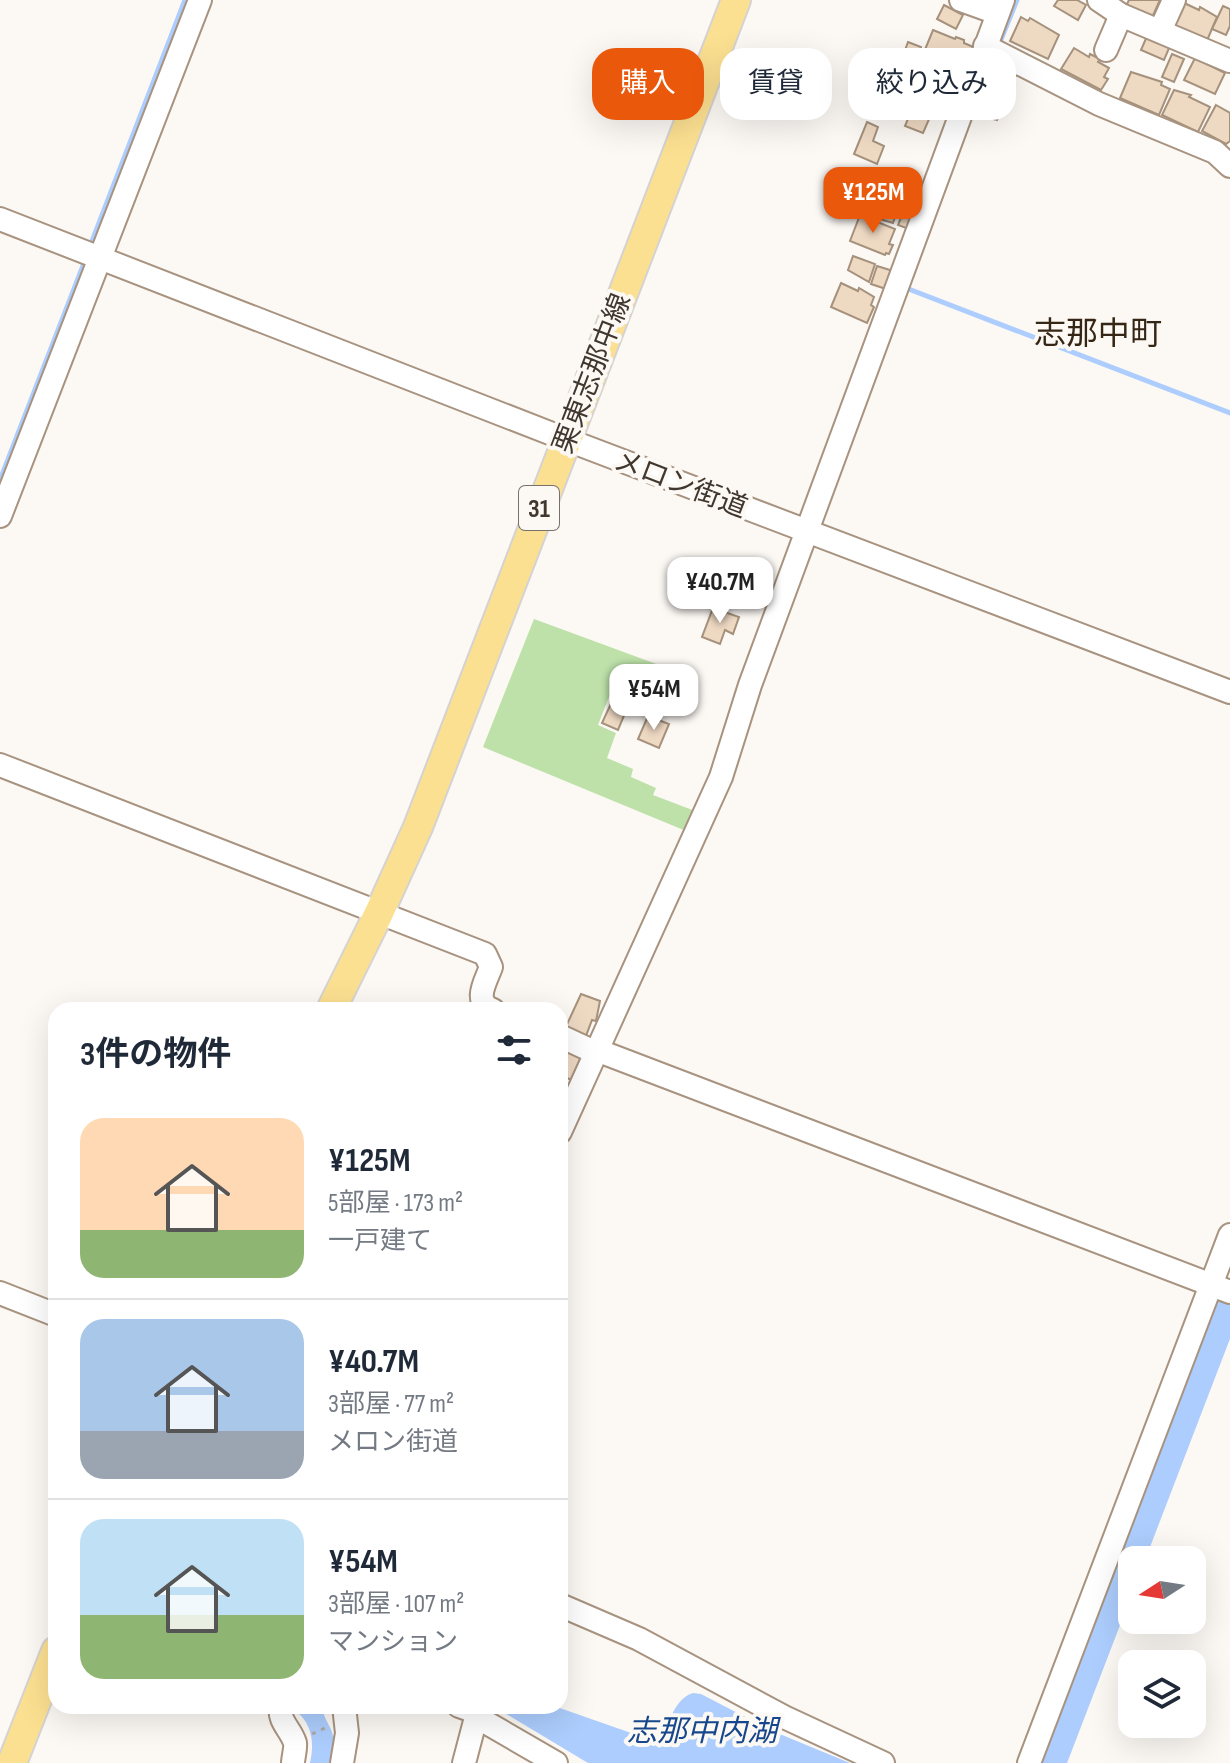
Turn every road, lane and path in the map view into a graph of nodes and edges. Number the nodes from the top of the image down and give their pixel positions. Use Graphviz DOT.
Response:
graph roads {
  1 [pos="200,0"];
  2 [pos="736,0"];
  3 [pos="961,0"];
  4 [pos="1099,0"];
  5 [pos="1174,0"];
  6 [pos="1000,7"];
  7 [pos="1121,15"];
  8 [pos="1160,31"];
  9 [pos="985,46"];
  10 [pos="1106,50"];
  11 [pos="1230,61"];
  12 [pos="1230,166"];
  13 [pos="0,219"];
  14 [pos="91,253"];
  15 [pos="565,439"];
  16 [pos="0,516"];
  17 [pos="809,531"];
  18 [pos="1230,692"];
  19 [pos="0,765"];
  20 [pos="379,913"];
  21 [pos="335,1002"];
  22 [pos="482,1002"];
  23 [pos="568,1040"];
  24 [pos="599,1051"];
  25 [pos="568,1115"];
  26 [pos="1230,1235"];
  27 [pos="1220,1288"];
  28 [pos="0,1293"];
  29 [pos="48,1312"];
  30 [pos="568,1608"];
  31 [pos="48,1671"];
  32 [pos="280,1714"];
  33 [pos="342,1714"];
  34 [pos="344,1714"];
  35 [pos="470,1714"];
  36 [pos="477,1714"];
  37 [pos="294,1753"];
  38 [pos="12,1763"];
  39 [pos="342,1763"];
  40 [pos="464,1763"];
  41 [pos="556,1763"];
  42 [pos="883,1763"];
  43 [pos="1029,1763"];
  1 -- 14 [label="street"];
  2 -- 15 [label="main road, 栗東志那中線 / 31"];
  3 -- 6 [label="street"];
  4 -- 7 [label="street"];
  5 -- 8 [label="street"];
  6 -- 9 [label="street"];
  7 -- 8 [label="street"];
  7 -- 10 [label="street"];
  8 -- 11 [label="street"];
  9 -- 12 [label="street"];
  9 -- 17 [label="street"];
  13 -- 14 [label="street, メロン街道"];
  14 -- 15 [label="street, メロン街道"];
  14 -- 16 [label="street"];
  15 -- 17 [label="street, メロン街道"];
  15 -- 20 [label="main road, 栗東志那中線 / 31"];
  17 -- 18 [label="street, メロン街道"];
  17 -- 24 [label="street"];
  19 -- 20 [label="street"];
  20 -- 21 [label="main road, 栗東志那中線 / 31"];
  20 -- 22 [label="street"];
  23 -- 24 [label="street"];
  24 -- 25 [label="street"];
  24 -- 27 [label="street"];
  26 -- 27 [label="street"];
  27 -- 43 [label="street"];
  28 -- 29 [label="street"];
  30 -- 42 [label="street"];
  31 -- 38 [label="main road"];
  32 -- 37 [label="street"];
  33 -- 37 [label="path"];
  34 -- 39 [label="street"];
  35 -- 40 [label="street"];
  36 -- 41 [label="street"];
}
